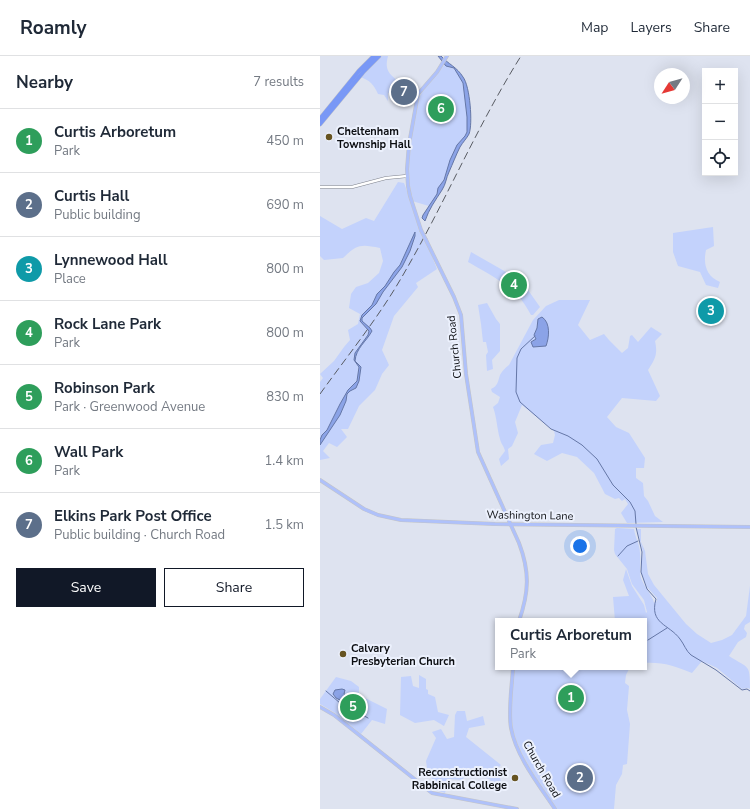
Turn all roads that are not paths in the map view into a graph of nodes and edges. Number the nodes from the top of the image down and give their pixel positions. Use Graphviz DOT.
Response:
graph roads {
  1 [pos="374,56"];
  2 [pos="379,56"];
  3 [pos="446,57"];
  4 [pos="320,118"];
  5 [pos="320,124"];
  6 [pos="407,176"];
  7 [pos="320,187"];
  8 [pos="320,480"];
  9 [pos="510,524"];
  10 [pos="750,527"];
  11 [pos="520,618"];
  12 [pos="513,670"];
  13 [pos="320,707"];
  14 [pos="517,809"];
  15 [pos="555,809"];
  1 -- 4 [label="highway"];
  2 -- 5 [label="highway"];
  3 -- 6 [label="main road, Church Road"];
  6 -- 7 [label="street"];
  6 -- 9 [label="main road, Church Road, bridge"];
  8 -- 9 [label="main road, Washington Lane"];
  9 -- 10 [label="main road, Washington Lane"];
  9 -- 11 [label="main road, Church Road"];
  12 -- 15 [label="main road, Church Road"];
  13 -- 14 [label="main road"];
}
